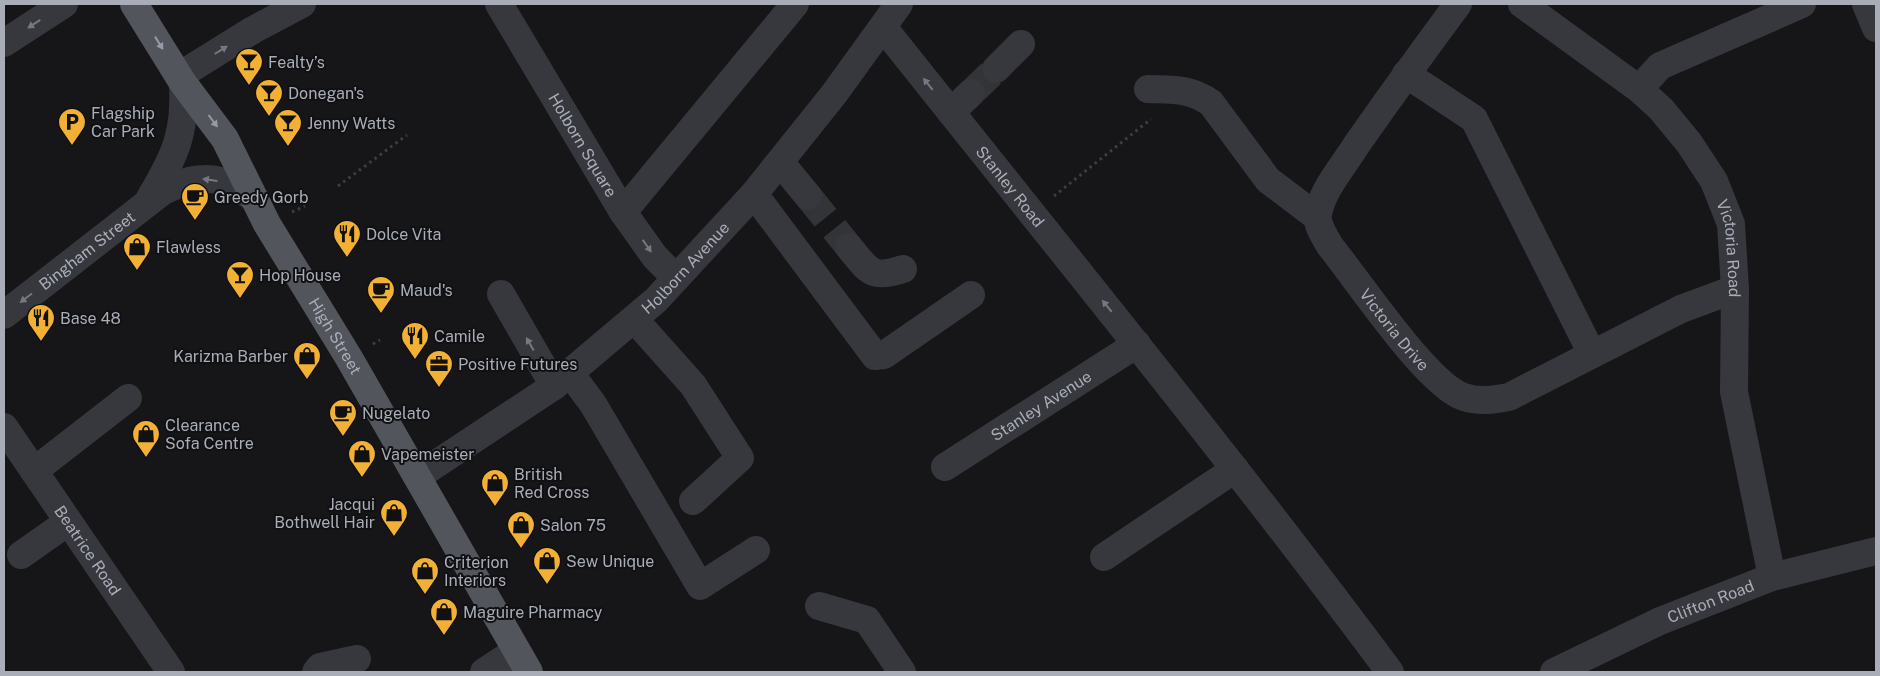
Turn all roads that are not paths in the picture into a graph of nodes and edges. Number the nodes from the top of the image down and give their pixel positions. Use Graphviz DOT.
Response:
graph roads {
  1 [pos="64,4"];
  2 [pos="134,4"];
  3 [pos="302,4"];
  4 [pos="499,4"];
  5 [pos="795,4"];
  6 [pos="899,4"];
  7 [pos="1458,4"];
  8 [pos="1522,4"];
  9 [pos="1802,4"];
  10 [pos="1866,4"];
  11 [pos="883,27"];
  12 [pos="1876,28"];
  13 [pos="4,44"];
  14 [pos="1021,44"];
  15 [pos="996,69"];
  16 [pos="1406,74"];
  17 [pos="181,79"];
  18 [pos="1639,89"];
  19 [pos="1148,90"];
  20 [pos="971,93"];
  21 [pos="951,112"];
  22 [pos="780,162"];
  23 [pos="754,194"];
  24 [pos="808,196"];
  25 [pos="254,198"];
  26 [pos="147,204"];
  27 [pos="623,212"];
  28 [pos="1317,217"];
  29 [pos="849,247"];
  30 [pos="903,269"];
  31 [pos="676,278"];
  32 [pos="1735,289"];
  33 [pos="501,294"];
  34 [pos="972,295"];
  35 [pos="4,314"];
  36 [pos="635,320"];
  37 [pos="1137,344"];
  38 [pos="1592,354"];
  39 [pos="562,379"];
  40 [pos="128,398"];
  41 [pos="4,427"];
  42 [pos="945,467"];
  43 [pos="1235,469"];
  44 [pos="34,471"];
  45 [pos="418,476"];
  46 [pos="693,501"];
  47 [pos="68,522"];
  48 [pos="756,550"];
  49 [pos="1876,550"];
  50 [pos="21,555"];
  51 [pos="1104,557"];
  52 [pos="1772,577"];
  53 [pos="819,606"];
  54 [pos="357,659"];
  55 [pos="523,661"];
  56 [pos="170,672"];
  57 [pos="316,672"];
  58 [pos="484,672"];
  59 [pos="902,672"];
  60 [pos="1390,672"];
  61 [pos="1554,672"];
  1 -- 13 [label="street, one-way"];
  2 -- 17 [label="main road, High Street, one-way"];
  17 -- 3 [label="street, one-way"];
  4 -- 27 [label="street, Holborn Square"];
  5 -- 27 [label="street"];
  6 -- 11 [label="street, Holborn Avenue"];
  7 -- 16 [label="street"];
  8 -- 18 [label="street, Victoria Road"];
  9 -- 18 [label="street"];
  10 -- 12 [label="street"];
  21 -- 11 [label="street, Stanley Road, one-way"];
  11 -- 22 [label="street, Holborn Avenue"];
  14 -- 15 [label="street"];
  16 -- 28 [label="street"];
  16 -- 38 [label="street"];
  17 -- 25 [label="main road, High Street, one-way"];
  17 -- 26 [label="street, Bingham Street"];
  18 -- 32 [label="street, Victoria Road"];
  19 -- 28 [label="street"];
  20 -- 21 [label="street"];
  37 -- 21 [label="street, Stanley Road, one-way"];
  22 -- 23 [label="street, Holborn Avenue"];
  22 -- 24 [label="street"];
  23 -- 31 [label="street, Holborn Avenue"];
  23 -- 34 [label="street"];
  25 -- 26 [label="street, Bingham Street, one-way"];
  25 -- 45 [label="main road, High Street"];
  26 -- 35 [label="street, Bingham Street, one-way"];
  27 -- 31 [label="street, Holborn Square, one-way"];
  28 -- 38 [label="street, Victoria Drive"];
  29 -- 30 [label="street"];
  31 -- 36 [label="street, Holborn Avenue"];
  32 -- 38 [label="street, Victoria Drive"];
  32 -- 52 [label="street, Victoria Road"];
  39 -- 33 [label="street, one-way"];
  36 -- 39 [label="street, Holborn Avenue"];
  36 -- 46 [label="street"];
  37 -- 42 [label="street, Stanley Avenue"];
  37 -- 43 [label="street, Stanley Road"];
  39 -- 45 [label="street, Holborn Avenue"];
  39 -- 48 [label="street"];
  40 -- 44 [label="street"];
  41 -- 44 [label="street, Beatrice Road"];
  43 -- 51 [label="street"];
  43 -- 60 [label="street, Stanley Road"];
  44 -- 47 [label="street, Beatrice Road"];
  45 -- 55 [label="main road, High Street"];
  47 -- 50 [label="street"];
  47 -- 56 [label="street, Beatrice Road"];
  49 -- 52 [label="street, Clifton Road"];
  52 -- 61 [label="street, Clifton Road"];
  53 -- 59 [label="street"];
  54 -- 57 [label="street"];
  55 -- 58 [label="street"];
}
